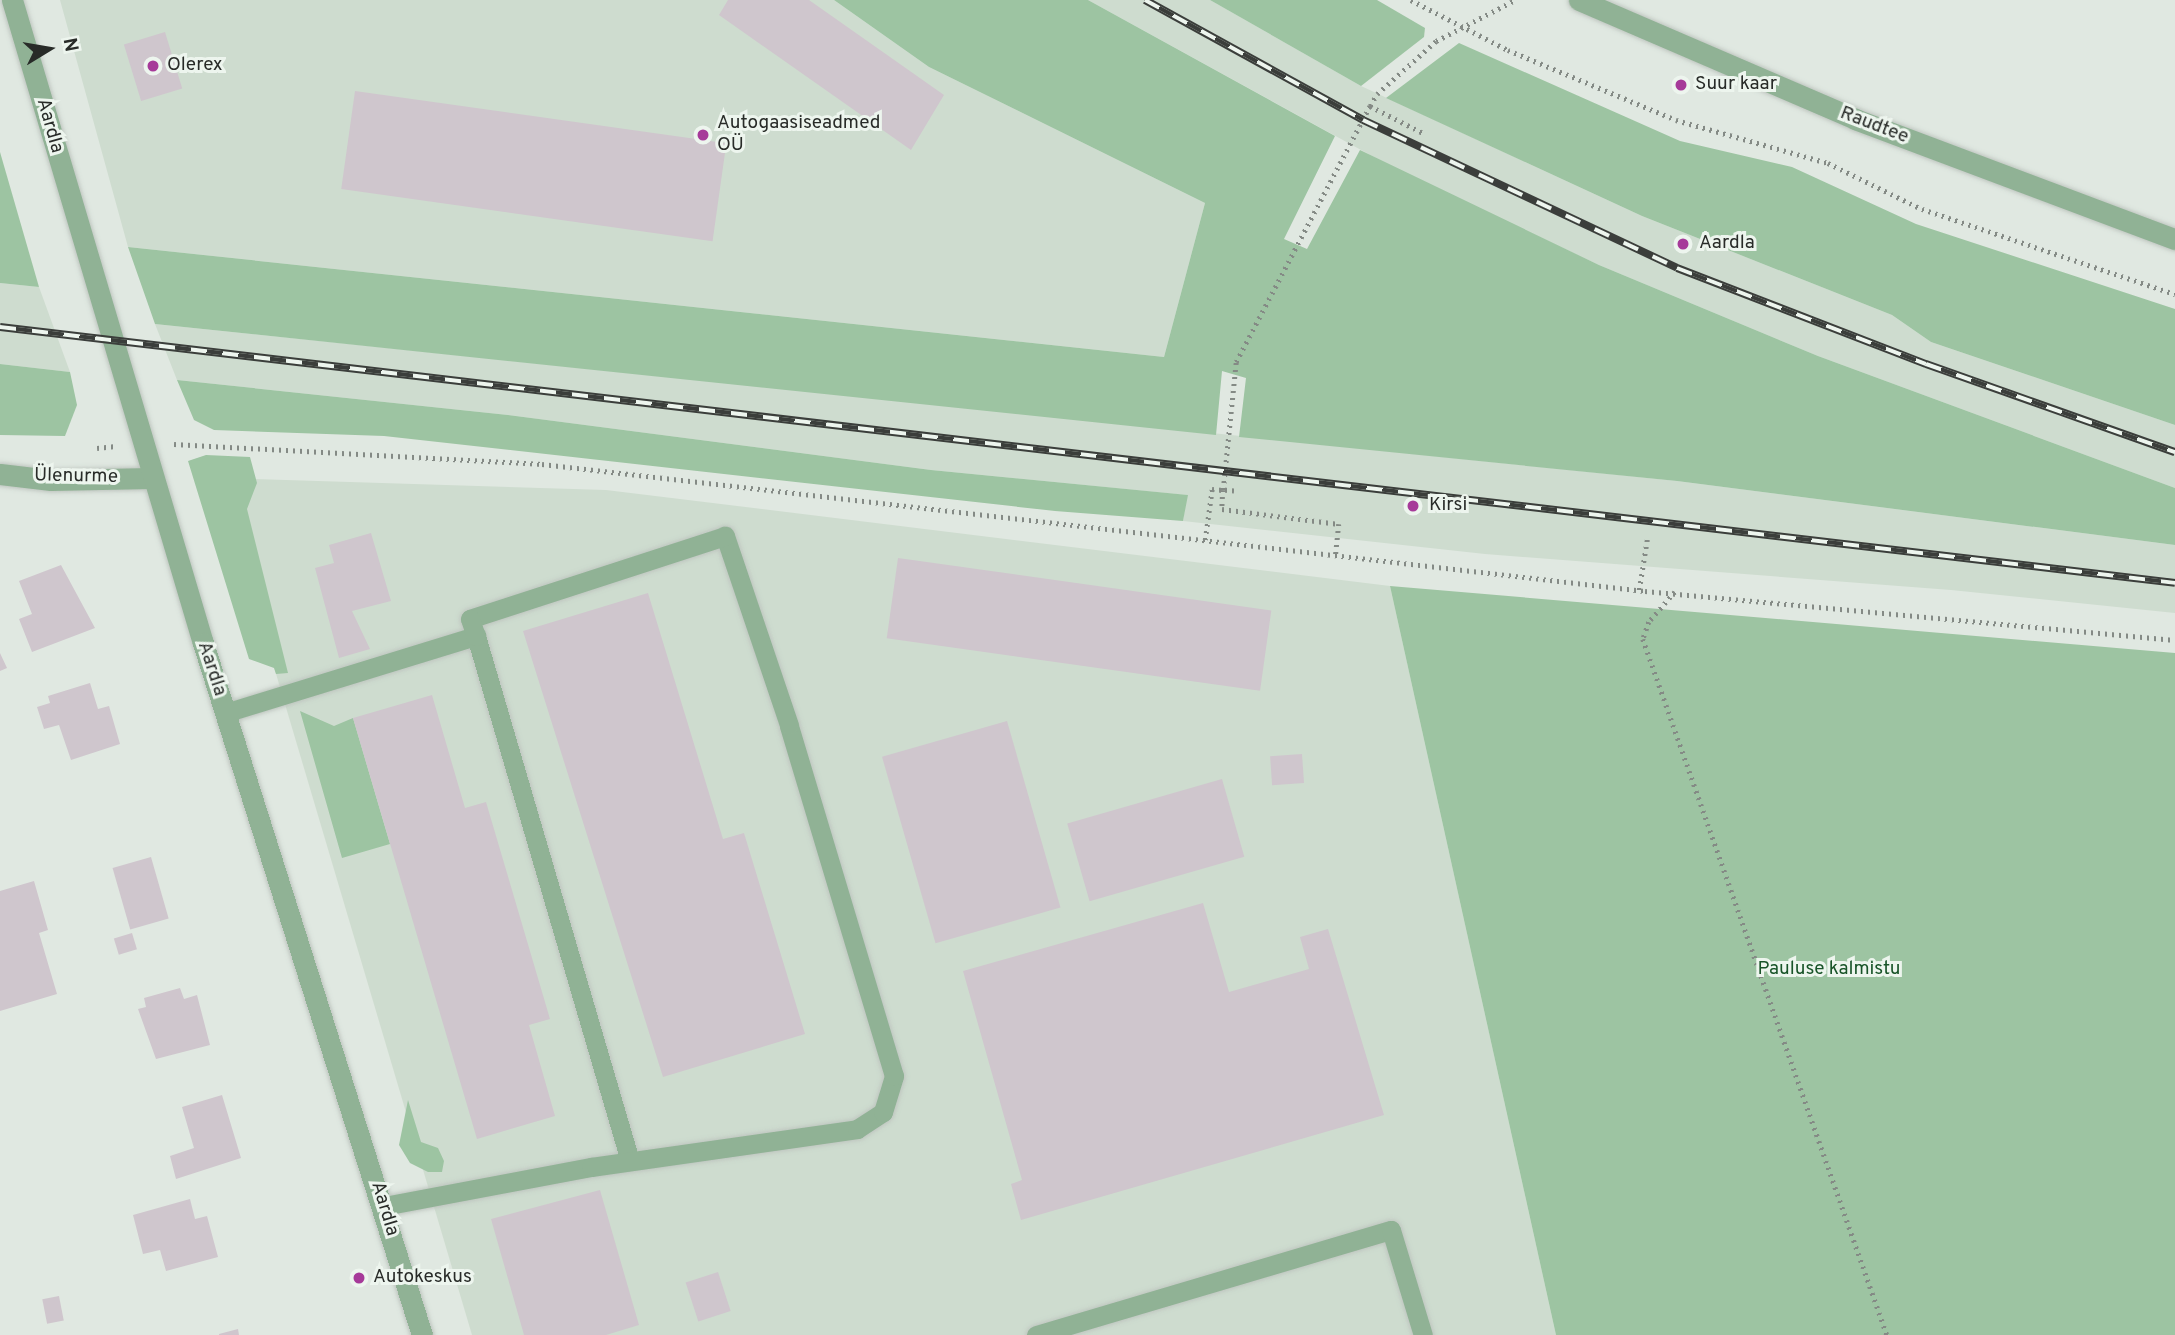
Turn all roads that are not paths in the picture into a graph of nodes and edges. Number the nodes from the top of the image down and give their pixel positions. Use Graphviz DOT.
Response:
graph roads {
  1 [pos="12,0"];
  2 [pos="1579,0"];
  3 [pos="2175,239"];
  4 [pos="0,474"];
  5 [pos="152,478"];
  6 [pos="477,636"];
  7 [pos="225,713"];
  8 [pos="630,1161"];
  9 [pos="384,1206"];
  10 [pos="422,1335"];
  11 [pos="1037,1335"];
  12 [pos="1423,1335"];
  1 -- 5 [label="street, Aardla"];
  2 -- 3 [label="street, Raudtee"];
  4 -- 5 [label="street, Ülenurme"];
  5 -- 7 [label="street, Aardla"];
  6 -- 7 [label="lane"];
  6 -- 8 [label="lane"];
  6 -- 8 [label="lane"];
  7 -- 9 [label="street, Aardla"];
  8 -- 9 [label="lane"];
  9 -- 10 [label="street, Aardla"];
  11 -- 12 [label="lane"];
}
